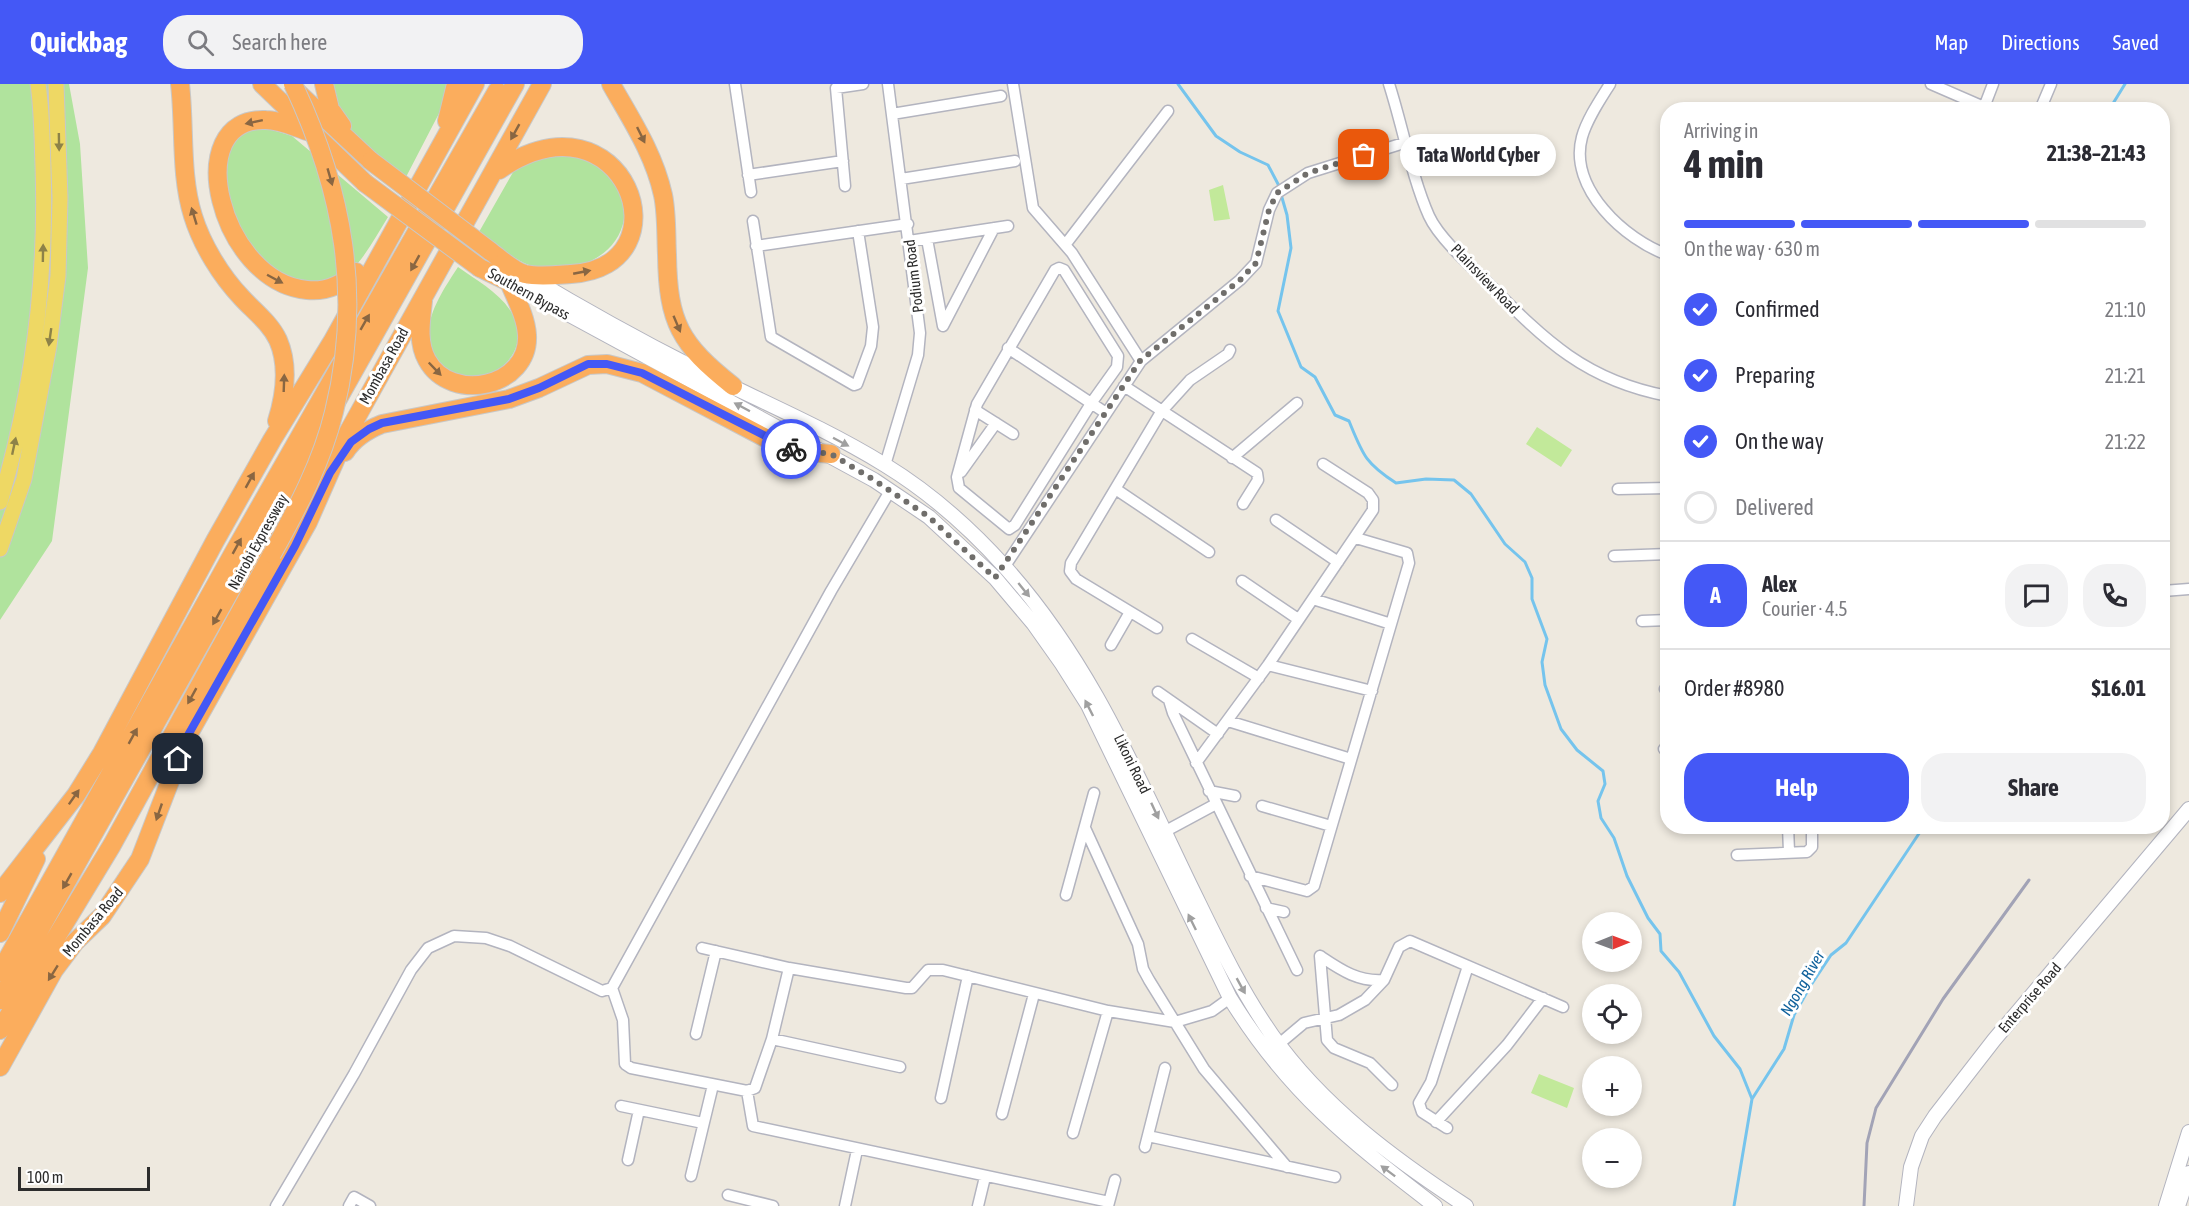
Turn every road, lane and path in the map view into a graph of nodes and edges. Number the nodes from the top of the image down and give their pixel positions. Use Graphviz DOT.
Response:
graph roads {
  1 [pos="38,84"];
  2 [pos="56,84"];
  3 [pos="180,84"];
  4 [pos="262,84"];
  5 [pos="288,84"];
  6 [pos="293,84"];
  7 [pos="324,84"];
  8 [pos="456,84"];
  9 [pos="476,84"];
  10 [pos="501,84"];
  11 [pos="515,84"];
  12 [pos="542,84"];
  13 [pos="611,84"];
  14 [pos="735,84"];
  15 [pos="863,84"];
  16 [pos="888,84"];
  17 [pos="1013,84"];
  18 [pos="1389,84"];
  19 [pos="1610,84"];
  20 [pos="1931,84"];
  21 [pos="1993,84"];
  22 [pos="2051,84"];
  23 [pos="836,86"];
  24 [pos="1001,96"];
  25 [pos="1971,102"];
  26 [pos="1986,102"];
  27 [pos="2043,102"];
  28 [pos="41,105"];
  29 [pos="58,105"];
  30 [pos="1168,111"];
  31 [pos="892,114"];
  32 [pos="310,132"];
  33 [pos="443,140"];
  34 [pos="1407,142"];
  35 [pos="365,156"];
  36 [pos="843,161"];
  37 [pos="1015,161"];
  38 [pos="748,175"];
  39 [pos="488,179"];
  40 [pos="901,179"];
  41 [pos="845,186"];
  42 [pos="751,192"];
  43 [pos="753,221"];
  44 [pos="908,224"];
  45 [pos="1008,226"];
  46 [pos="994,228"];
  47 [pos="858,231"];
  48 [pos="927,239"];
  49 [pos="909,242"];
  50 [pos="385,243"];
  51 [pos="1065,245"];
  52 [pos="756,246"];
  53 [pos="1660,252"];
  54 [pos="516,278"];
  55 [pos="424,293"];
  56 [pos="1008,348"];
  57 [pos="1230,350"];
  58 [pos="1140,361"];
  59 [pos="733,386"];
  60 [pos="1124,386"];
  61 [pos="1660,394"];
  62 [pos="1092,402"];
  63 [pos="1297,403"];
  64 [pos="975,410"];
  65 [pos="1161,412"];
  66 [pos="1106,413"];
  67 [pos="996,423"];
  68 [pos="1013,434"];
  69 [pos="272,440"];
  70 [pos="831,454"];
  71 [pos="1232,458"];
  72 [pos="1323,464"];
  73 [pos="885,465"];
  74 [pos="330,473"];
  75 [pos="957,477"];
  76 [pos="1660,488"];
  77 [pos="1618,489"];
  78 [pos="1117,490"];
  79 [pos="891,491"];
  80 [pos="0,502"];
  81 [pos="1244,504"];
  82 [pos="1276,520"];
  83 [pos="1356,538"];
  84 [pos="0,549"];
  85 [pos="1209,552"];
  86 [pos="1660,554"];
  87 [pos="1614,556"];
  88 [pos="1338,562"];
  89 [pos="1005,566"];
  90 [pos="995,578"];
  91 [pos="1242,581"];
  92 [pos="2189,589"];
  93 [pos="2170,590"];
  94 [pos="1313,599"];
  95 [pos="1130,612"];
  96 [pos="1298,619"];
  97 [pos="1660,620"];
  98 [pos="1642,621"];
  99 [pos="1391,624"];
  100 [pos="1157,628"];
  101 [pos="1192,639"];
  102 [pos="1111,645"];
  103 [pos="1268,665"];
  104 [pos="1259,678"];
  105 [pos="1372,691"];
  106 [pos="1158,692"];
  107 [pos="1169,700"];
  108 [pos="1228,722"];
  109 [pos="1218,734"];
  110 [pos="187,737"];
  111 [pos="1351,759"];
  112 [pos="1196,763"];
  113 [pos="152,770"];
  114 [pos="1209,790"];
  115 [pos="1095,793"];
  116 [pos="1235,796"];
  117 [pos="1216,804"];
  118 [pos="1262,806"];
  119 [pos="2189,809"];
  120 [pos="1331,826"];
  121 [pos="1085,828"];
  122 [pos="1164,832"];
  123 [pos="2170,832"];
  124 [pos="48,833"];
  125 [pos="1788,834"];
  126 [pos="1811,834"];
  127 [pos="2168,834"];
  128 [pos="1789,852"];
  129 [pos="1737,855"];
  130 [pos="1250,876"];
  131 [pos="0,893"];
  132 [pos="1066,895"];
  133 [pos="1266,908"];
  134 [pos="1284,912"];
  135 [pos="0,933"];
  136 [pos="702,948"];
  137 [pos="716,951"];
  138 [pos="1468,966"];
  139 [pos="789,968"];
  140 [pos="1298,970"];
  141 [pos="0,972"];
  142 [pos="968,976"];
  143 [pos="1384,980"];
  144 [pos="612,988"];
  145 [pos="1035,994"];
  146 [pos="1230,998"];
  147 [pos="1543,998"];
  148 [pos="0,1000"];
  149 [pos="1563,1007"];
  150 [pos="1108,1011"];
  151 [pos="1324,1018"];
  152 [pos="1175,1022"];
  153 [pos="0,1030"];
  154 [pos="696,1034"];
  155 [pos="772,1040"];
  156 [pos="1279,1044"];
  157 [pos="0,1067"];
  158 [pos="900,1067"];
  159 [pos="1165,1068"];
  160 [pos="713,1085"];
  161 [pos="1392,1085"];
  162 [pos="747,1091"];
  163 [pos="941,1098"];
  164 [pos="621,1106"];
  165 [pos="639,1110"];
  166 [pos="1002,1114"];
  167 [pos="1436,1122"];
  168 [pos="703,1123"];
  169 [pos="1447,1128"];
  170 [pos="2189,1132"];
  171 [pos="1073,1133"];
  172 [pos="857,1150"];
  173 [pos="628,1160"];
  174 [pos="1287,1167"];
  175 [pos="2189,1173"];
  176 [pos="691,1176"];
  177 [pos="985,1176"];
  178 [pos="1335,1178"];
  179 [pos="1115,1180"];
  180 [pos="728,1195"];
  181 [pos="1109,1204"];
  182 [pos="276,1206"];
  183 [pos="348,1206"];
  184 [pos="370,1206"];
  185 [pos="773,1206"];
  186 [pos="845,1206"];
  187 [pos="978,1206"];
  188 [pos="1435,1206"];
  189 [pos="1466,1206"];
  190 [pos="1906,1206"];
  191 [pos="2166,1206"];
  192 [pos="2178,1206"];
  1 -- 28 [label="main road"];
  2 -- 29 [label="main road"];
  69 -- 3 [label="highway, one-way"];
  4 -- 32 [label="highway, Southern Bypass"];
  5 -- 35 [label="highway, Southern Bypass"];
  6 -- 113 [label="highway, one-way, bridge"];
  7 -- 35 [label="highway"];
  8 -- 33 [label="highway"];
  9 -- 33 [label="highway"];
  141 -- 10 [label="highway, Nairobi Expressway, one-way"];
  11 -- 148 [label="highway, Nairobi Expressway, one-way"];
  12 -- 39 [label="highway, one-way"];
  13 -- 59 [label="highway, one-way"];
  14 -- 38 [label="street"];
  15 -- 23 [label="street"];
  16 -- 31 [label="street, Podium Road"];
  17 -- 51 [label="street"];
  18 -- 34 [label="street, Plainsview Road"];
  19 -- 53 [label="street"];
  20 -- 25 [label="street"];
  21 -- 26 [label="street"];
  22 -- 27 [label="street"];
  23 -- 36 [label="street"];
  24 -- 31 [label="street"];
  28 -- 29 [label="main road"];
  80 -- 28 [label="main road, one-way"];
  29 -- 84 [label="main road, one-way"];
  30 -- 51 [label="street"];
  31 -- 40 [label="street, Podium Road"];
  32 -- 50 [label="highway, one-way"];
  32 -- 54 [label="highway, Southern Bypass, bridge"];
  33 -- 50 [label="highway"];
  34 -- 58 [label="street"];
  34 -- 61 [label="street, Plainsview Road"];
  35 -- 54 [label="highway, Southern Bypass, bridge"];
  36 -- 38 [label="street"];
  36 -- 41 [label="street"];
  37 -- 40 [label="street"];
  38 -- 42 [label="street"];
  54 -- 39 [label="highway, one-way"];
  39 -- 55 [label="highway, Mombasa Road"];
  40 -- 44 [label="street, Podium Road"];
  43 -- 52 [label="street"];
  44 -- 47 [label="street"];
  44 -- 49 [label="street, Podium Road"];
  45 -- 46 [label="street"];
  46 -- 48 [label="street"];
  46 -- 48 [label="street"];
  47 -- 52 [label="street"];
  47 -- 52 [label="street"];
  48 -- 49 [label="street"];
  49 -- 73 [label="street, Podium Road"];
  50 -- 69 [label="highway"];
  51 -- 58 [label="street"];
  55 -- 54 [label="highway, one-way"];
  54 -- 59 [label="main road, Southern Bypass"];
  70 -- 54 [label="main road, Southern Bypass, one-way"];
  55 -- 74 [label="highway, Mombasa Road"];
  56 -- 62 [label="street"];
  56 -- 62 [label="street"];
  56 -- 64 [label="street"];
  57 -- 65 [label="street"];
  58 -- 60 [label="street"];
  59 -- 73 [label="main road, Likoni Road, one-way"];
  60 -- 65 [label="street"];
  60 -- 66 [label="street"];
  62 -- 66 [label="street"];
  62 -- 75 [label="street"];
  63 -- 71 [label="street"];
  64 -- 67 [label="street"];
  64 -- 75 [label="street"];
  65 -- 71 [label="street"];
  65 -- 78 [label="street"];
  66 -- 89 [label="street"];
  67 -- 68 [label="street"];
  67 -- 75 [label="street"];
  124 -- 69 [label="highway, one-way"];
  70 -- 74 [label="highway"];
  70 -- 79 [label="main road, Likoni Road"];
  71 -- 81 [label="street"];
  72 -- 83 [label="street"];
  73 -- 89 [label="main road, Likoni Road"];
  74 -- 110 [label="highway, Mombasa Road"];
  76 -- 77 [label="street"];
  78 -- 85 [label="street"];
  78 -- 95 [label="street"];
  79 -- 90 [label="main road, Likoni Road"];
  79 -- 144 [label="street"];
  82 -- 88 [label="street"];
  83 -- 88 [label="street"];
  83 -- 99 [label="street"];
  86 -- 87 [label="street"];
  88 -- 94 [label="street"];
  89 -- 90 [label="main road"];
  89 -- 122 [label="main road, Likoni Road, one-way"];
  146 -- 90 [label="main road, Likoni Road, one-way"];
  91 -- 96 [label="street"];
  92 -- 93 [label="street"];
  94 -- 96 [label="street"];
  94 -- 99 [label="street"];
  95 -- 100 [label="street"];
  95 -- 102 [label="street"];
  96 -- 103 [label="street"];
  97 -- 98 [label="street"];
  99 -- 105 [label="street"];
  101 -- 104 [label="street"];
  103 -- 104 [label="street"];
  103 -- 105 [label="street"];
  104 -- 108 [label="street"];
  105 -- 111 [label="street"];
  106 -- 107 [label="street"];
  107 -- 109 [label="street"];
  107 -- 112 [label="street"];
  108 -- 109 [label="street"];
  108 -- 111 [label="street"];
  109 -- 112 [label="street"];
  110 -- 113 [label="highway"];
  110 -- 157 [label="highway, Mombasa Road, one-way"];
  111 -- 120 [label="street"];
  112 -- 114 [label="street"];
  113 -- 153 [label="highway"];
  114 -- 116 [label="street"];
  114 -- 117 [label="street"];
  115 -- 121 [label="street"];
  117 -- 122 [label="street"];
  117 -- 130 [label="street"];
  118 -- 120 [label="street"];
  119 -- 123 [label="main road, Enterprise Road"];
  120 -- 130 [label="street"];
  121 -- 132 [label="street"];
  121 -- 152 [label="street"];
  122 -- 156 [label="main road, Likoni Road, one-way"];
  124 -- 131 [label="highway"];
  124 -- 135 [label="highway"];
  125 -- 128 [label="street"];
  126 -- 128 [label="street"];
  127 -- 190 [label="main road, Enterprise Road"];
  128 -- 129 [label="street"];
  130 -- 133 [label="street"];
  133 -- 134 [label="street"];
  133 -- 140 [label="street"];
  136 -- 137 [label="street"];
  137 -- 139 [label="street"];
  137 -- 154 [label="street"];
  138 -- 143 [label="street"];
  138 -- 147 [label="street"];
  138 -- 167 [label="street"];
  139 -- 142 [label="street"];
  139 -- 155 [label="street"];
  142 -- 145 [label="street"];
  142 -- 163 [label="street"];
  143 -- 151 [label="street"];
  143 -- 151 [label="street"];
  144 -- 160 [label="street"];
  144 -- 182 [label="street"];
  145 -- 150 [label="street"];
  145 -- 166 [label="street"];
  146 -- 152 [label="street"];
  188 -- 146 [label="main road, Likoni Road, one-way"];
  147 -- 149 [label="street"];
  147 -- 167 [label="street"];
  150 -- 152 [label="street"];
  150 -- 171 [label="street"];
  151 -- 156 [label="street"];
  151 -- 161 [label="street"];
  152 -- 174 [label="street"];
  155 -- 158 [label="street"];
  155 -- 162 [label="street"];
  156 -- 189 [label="main road, Likoni Road"];
  159 -- 174 [label="street"];
  160 -- 162 [label="street"];
  160 -- 168 [label="street"];
  162 -- 172 [label="street"];
  164 -- 165 [label="street"];
  165 -- 168 [label="street"];
  165 -- 173 [label="street"];
  167 -- 169 [label="street"];
  168 -- 176 [label="street"];
  170 -- 191 [label="main road"];
  172 -- 177 [label="street"];
  172 -- 186 [label="street"];
  174 -- 178 [label="street"];
  175 -- 192 [label="main road"];
  177 -- 181 [label="street"];
  177 -- 187 [label="street"];
  179 -- 181 [label="street"];
  180 -- 185 [label="street"];
  183 -- 184 [label="street"];
}
